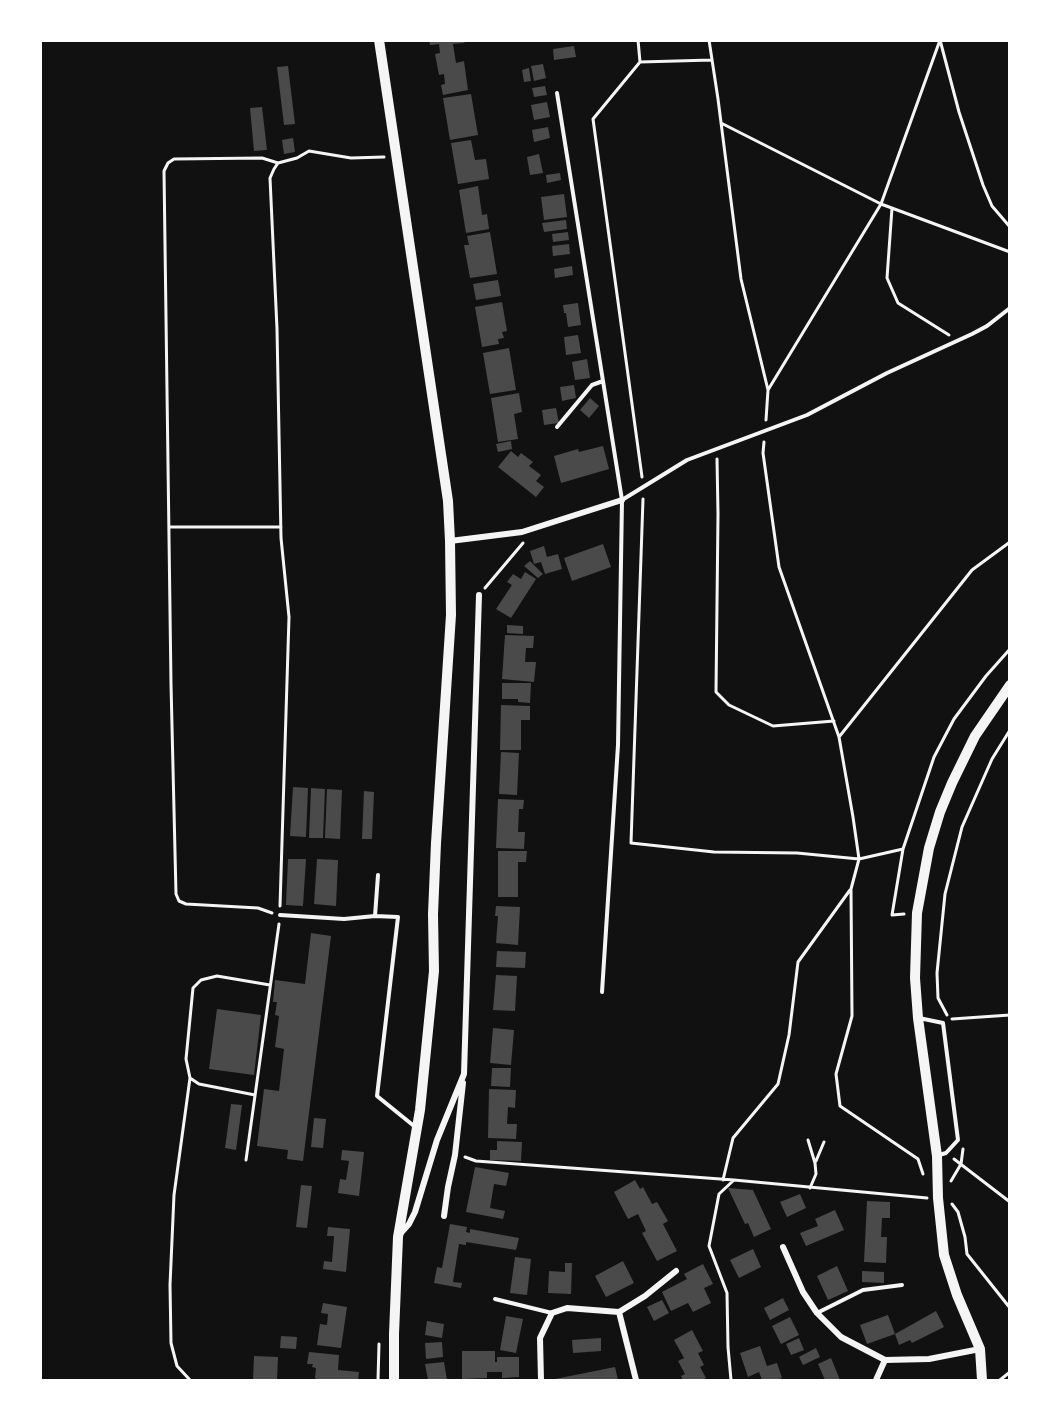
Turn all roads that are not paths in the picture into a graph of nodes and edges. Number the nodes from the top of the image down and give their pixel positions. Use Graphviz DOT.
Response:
graph roads {
  1 [pos="379,40"];
  2 [pos="557,93"];
  3 [pos="1010,308"];
  4 [pos="603,381"];
  5 [pos="558,427"];
  6 [pos="622,500"];
  7 [pos="450,541"];
  8 [pos="479,595"];
  9 [pos="1010,685"];
  10 [pos="378,875"];
  11 [pos="280,915"];
  12 [pos="375,916"];
  13 [pos="602,992"];
  14 [pos="918,1017"];
  15 [pos="464,1074"];
  16 [pos="417,1128"];
  17 [pos="937,1156"];
  18 [pos="444,1216"];
  19 [pos="398,1237"];
  20 [pos="783,1247"];
  21 [pos="676,1271"];
  22 [pos="902,1285"];
  23 [pos="495,1299"];
  24 [pos="619,1312"];
  25 [pos="552,1313"];
  26 [pos="817,1313"];
  27 [pos="980,1348"];
  28 [pos="885,1360"];
  29 [pos="394,1380"];
  30 [pos="541,1380"];
  31 [pos="636,1380"];
  32 [pos="876,1380"];
  33 [pos="982,1380"];
  1 -- 7 [label="main road"];
  2 -- 4 [label="lane"];
  3 -- 6 [label="lane"];
  4 -- 5 [label="lane"];
  4 -- 6 [label="lane"];
  6 -- 7 [label="street"];
  6 -- 13 [label="lane"];
  7 -- 16 [label="main road"];
  8 -- 15 [label="street"];
  9 -- 14 [label="main road"];
  10 -- 12 [label="lane"];
  11 -- 12 [label="lane"];
  12 -- 16 [label="lane"];
  14 -- 17 [label="main road"];
  14 -- 17 [label="lane"];
  15 -- 18 [label="street"];
  15 -- 19 [label="street"];
  16 -- 19 [label="main road"];
  17 -- 27 [label="main road"];
  19 -- 29 [label="main road"];
  20 -- 26 [label="street"];
  21 -- 24 [label="street"];
  22 -- 26 [label="lane"];
  23 -- 25 [label="lane"];
  24 -- 25 [label="street"];
  24 -- 31 [label="street"];
  25 -- 30 [label="street"];
  26 -- 28 [label="street"];
  27 -- 28 [label="street"];
  27 -- 33 [label="main road"];
  28 -- 32 [label="street"];
}
